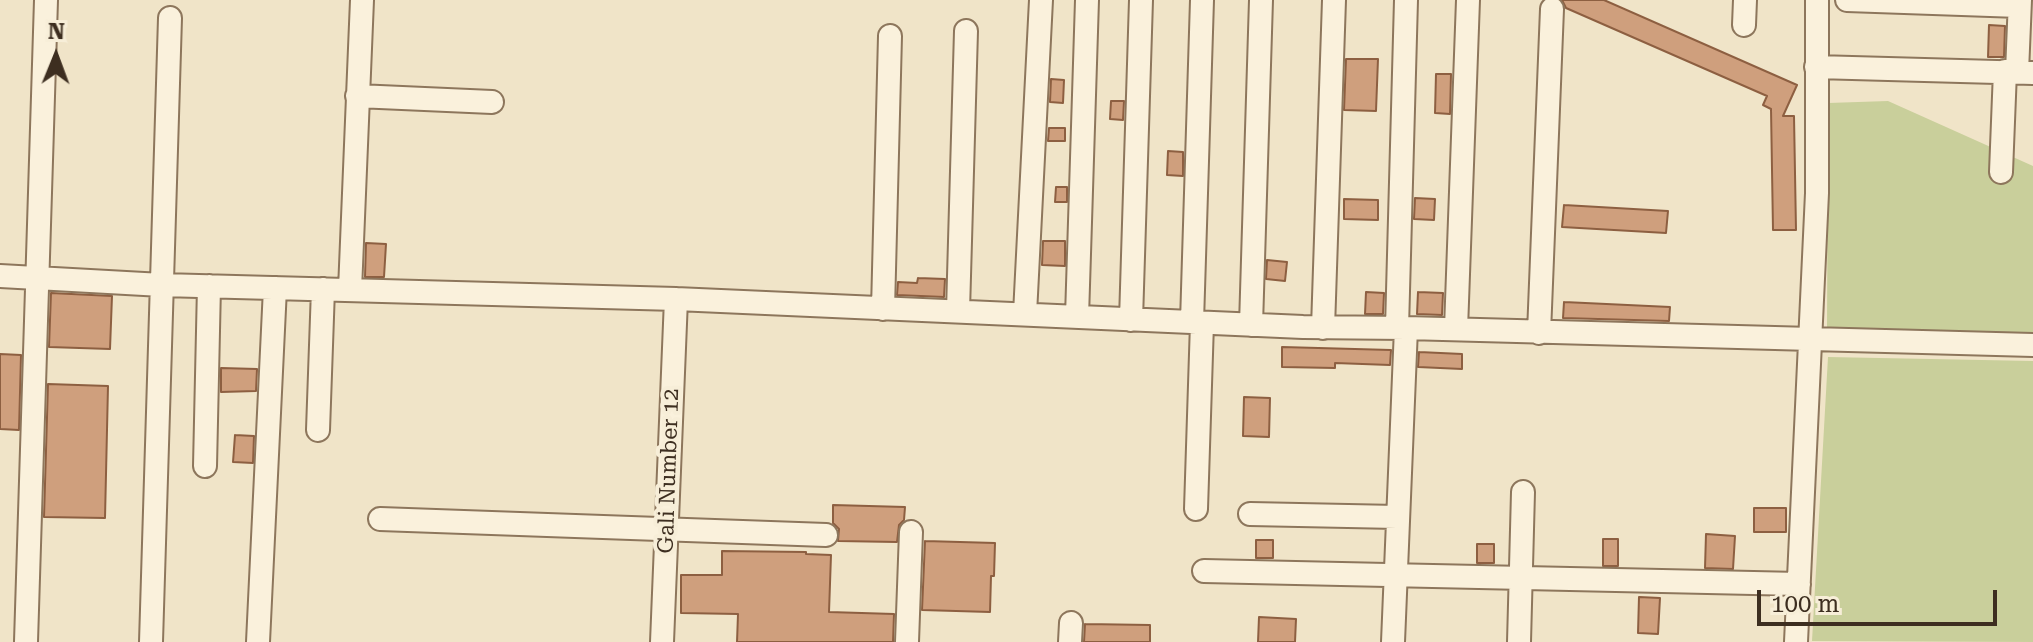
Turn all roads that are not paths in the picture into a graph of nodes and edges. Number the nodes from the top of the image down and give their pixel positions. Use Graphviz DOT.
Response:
graph roads {
  1 [pos="46,0"];
  2 [pos="362,0"];
  3 [pos="1041,0"];
  4 [pos="1087,0"];
  5 [pos="1141,0"];
  6 [pos="1202,0"];
  7 [pos="1261,0"];
  8 [pos="1334,0"];
  9 [pos="1406,0"];
  10 [pos="1468,0"];
  11 [pos="1745,0"];
  12 [pos="1817,0"];
  13 [pos="1847,0"];
  14 [pos="2019,3"];
  15 [pos="1552,9"];
  16 [pos="170,18"];
  17 [pos="1744,25"];
  18 [pos="966,31"];
  19 [pos="890,36"];
  20 [pos="1816,67"];
  21 [pos="2018,72"];
  22 [pos="357,96"];
  23 [pos="492,102"];
  24 [pos="2001,172"];
  25 [pos="0,276"];
  26 [pos="37,278"];
  27 [pos="162,285"];
  28 [pos="209,286"];
  29 [pos="275,288"];
  30 [pos="323,289"];
  31 [pos="350,290"];
  32 [pos="676,299"];
  33 [pos="883,309"];
  34 [pos="958,311"];
  35 [pos="1025,314"];
  36 [pos="1077,317"];
  37 [pos="1131,320"];
  38 [pos="1197,322"];
  39 [pos="1251,325"];
  40 [pos="1323,328"];
  41 [pos="1401,328"];
  42 [pos="1456,329"];
  43 [pos="1539,333"];
  44 [pos="1809,338"];
  45 [pos="2033,345"];
  46 [pos="318,430"];
  47 [pos="205,466"];
  48 [pos="1523,492"];
  49 [pos="1196,509"];
  50 [pos="1250,514"];
  51 [pos="1397,517"];
  52 [pos="380,519"];
  53 [pos="668,529"];
  54 [pos="911,532"];
  55 [pos="826,535"];
  56 [pos="1204,571"];
  57 [pos="1395,576"];
  58 [pos="1521,578"];
  59 [pos="1799,584"];
  60 [pos="26,642"];
  61 [pos="151,642"];
  62 [pos="258,642"];
  63 [pos="662,642"];
  64 [pos="907,642"];
  65 [pos="1393,642"];
  66 [pos="1519,642"];
  67 [pos="1796,642"];
  1 -- 26 [label="street"];
  2 -- 22 [label="street"];
  3 -- 35 [label="street"];
  4 -- 36 [label="street"];
  5 -- 37 [label="street"];
  6 -- 38 [label="street"];
  7 -- 39 [label="street"];
  8 -- 40 [label="street"];
  9 -- 41 [label="street"];
  10 -- 42 [label="street"];
  11 -- 17 [label="street"];
  12 -- 20 [label="street"];
  13 -- 14 [label="street"];
  14 -- 21 [label="street"];
  15 -- 43 [label="street"];
  16 -- 27 [label="street"];
  18 -- 34 [label="street"];
  19 -- 33 [label="street"];
  20 -- 21 [label="street"];
  20 -- 44 [label="street"];
  21 -- 24 [label="street"];
  22 -- 23 [label="street"];
  22 -- 31 [label="street"];
  25 -- 26 [label="street"];
  26 -- 27 [label="street"];
  26 -- 60 [label="street"];
  27 -- 28 [label="street"];
  27 -- 61 [label="street"];
  28 -- 29 [label="street"];
  28 -- 47 [label="street"];
  29 -- 30 [label="street"];
  29 -- 62 [label="street"];
  30 -- 31 [label="street"];
  30 -- 46 [label="street"];
  31 -- 32 [label="street"];
  32 -- 33 [label="street"];
  32 -- 53 [label="street, Gali Number 12"];
  33 -- 34 [label="street"];
  34 -- 35 [label="street"];
  35 -- 36 [label="street"];
  36 -- 37 [label="street"];
  37 -- 38 [label="street"];
  38 -- 39 [label="street"];
  38 -- 49 [label="street"];
  39 -- 40 [label="street"];
  40 -- 41 [label="street"];
  41 -- 42 [label="street"];
  41 -- 51 [label="street"];
  42 -- 43 [label="street"];
  43 -- 44 [label="street"];
  44 -- 45 [label="street"];
  44 -- 59 [label="street"];
  48 -- 58 [label="street"];
  50 -- 51 [label="street"];
  51 -- 57 [label="street"];
  52 -- 53 [label="street"];
  53 -- 55 [label="street"];
  53 -- 63 [label="street, Gali Number 12"];
  54 -- 64 [label="street"];
  56 -- 57 [label="street"];
  57 -- 58 [label="street"];
  57 -- 65 [label="street"];
  58 -- 59 [label="street"];
  58 -- 66 [label="street"];
  59 -- 67 [label="street"];
}
